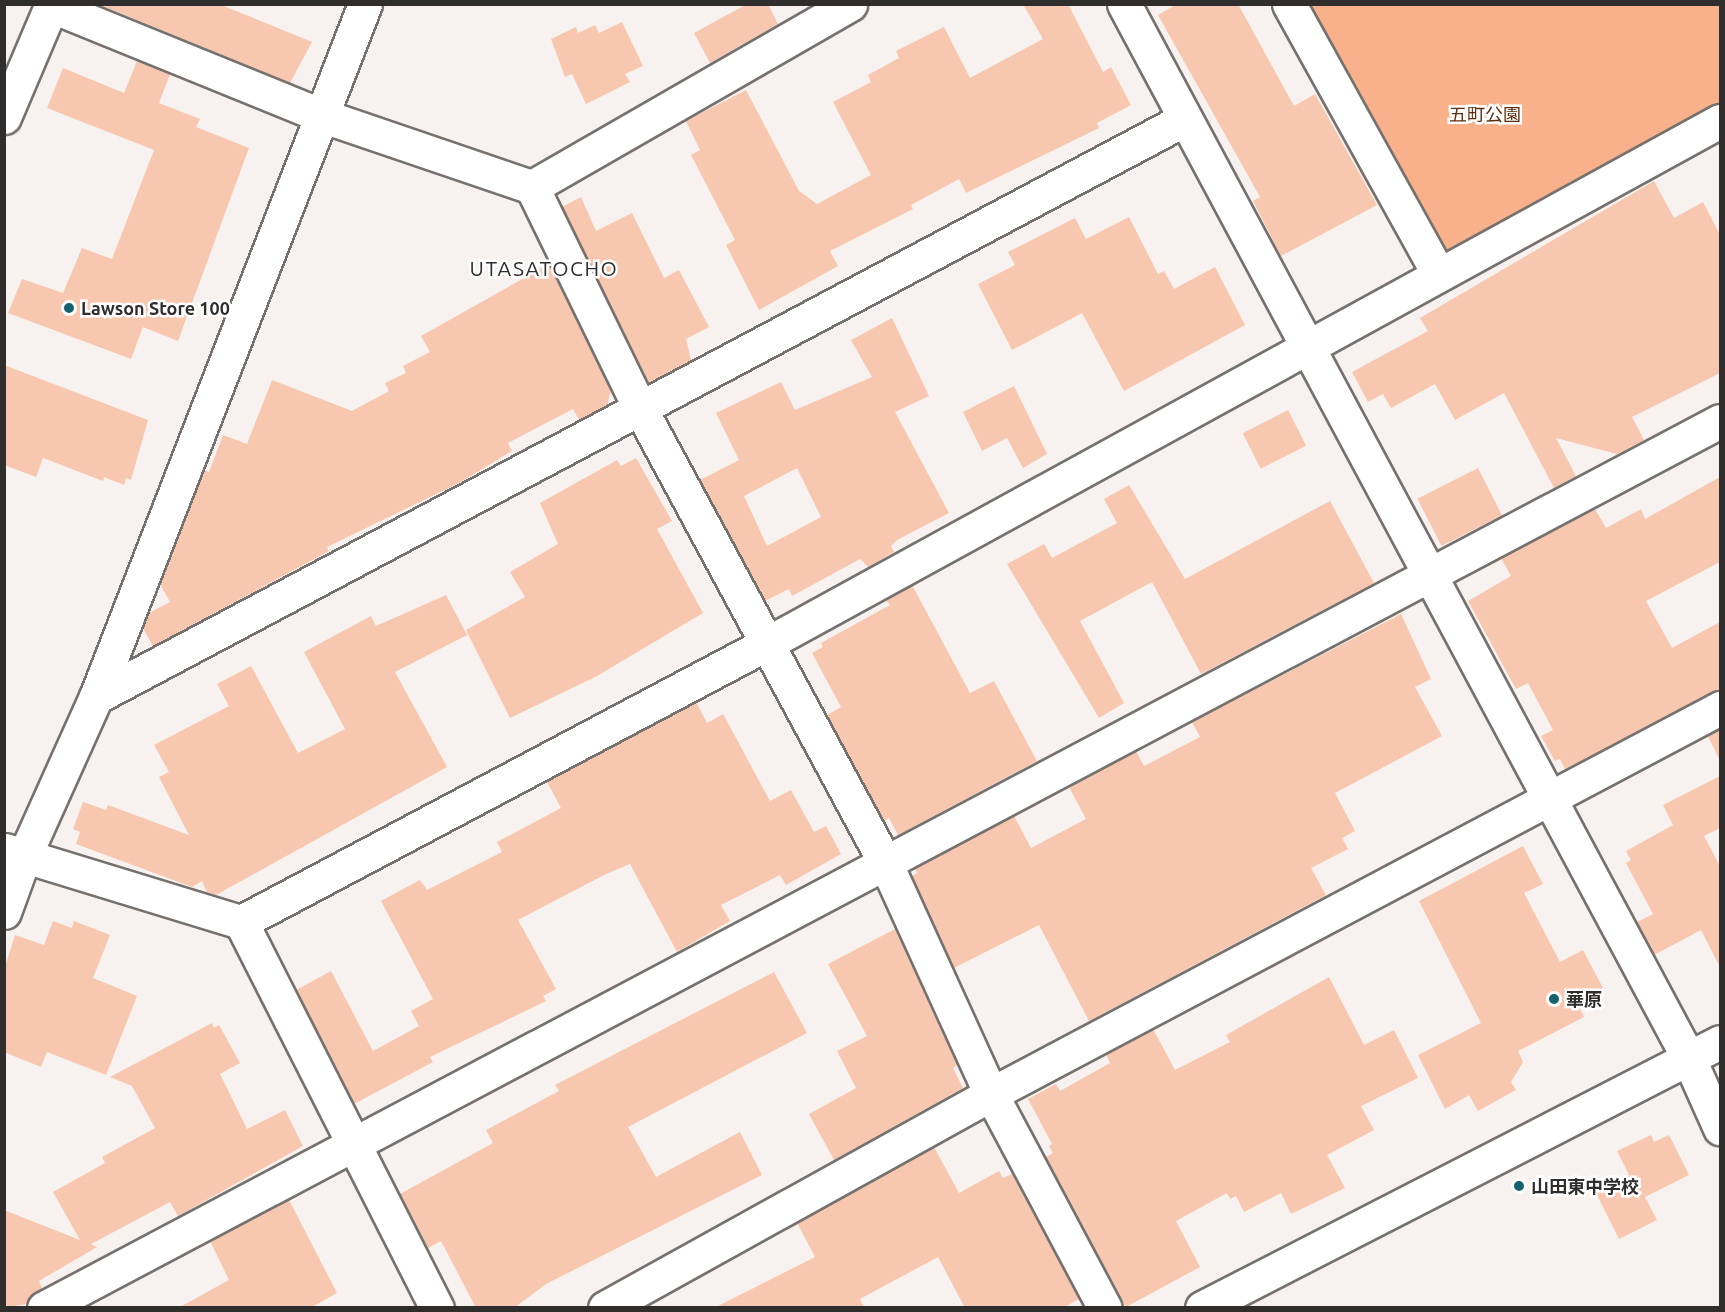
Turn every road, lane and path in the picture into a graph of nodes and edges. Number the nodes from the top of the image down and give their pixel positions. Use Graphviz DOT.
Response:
graph roads {
  1 [pos="365,4"];
  2 [pos="850,4"];
  3 [pos="1124,4"];
  4 [pos="1289,4"];
  5 [pos="52,5"];
  6 [pos="814,12"];
  7 [pos="320,115"];
  8 [pos="4,117"];
  9 [pos="1183,120"];
  10 [pos="1720,121"];
  11 [pos="532,187"];
  12 [pos="1438,273"];
  13 [pos="1304,346"];
  14 [pos="641,410"];
  15 [pos="1720,421"];
  16 [pos="1429,579"];
  17 [pos="768,643"];
  18 [pos="96,697"];
  19 [pos="1720,708"];
  20 [pos="1546,798"];
  21 [pos="14,853"];
  22 [pos="886,864"];
  23 [pos="4,912"];
  24 [pos="241,922"];
  25 [pos="1720,1042"];
  26 [pos="1689,1059"];
  27 [pos="991,1094"];
  28 [pos="1720,1128"];
  29 [pos="354,1148"];
  30 [pos="45,1308"];
  31 [pos="437,1308"];
  32 [pos="606,1308"];
  33 [pos="1105,1308"];
  34 [pos="1202,1308"];
  1 -- 7 [label="street"];
  2 -- 6 [label="street"];
  3 -- 9 [label="street"];
  4 -- 12 [label="street"];
  5 -- 7 [label="street"];
  5 -- 8 [label="street"];
  6 -- 11 [label="street"];
  7 -- 11 [label="street"];
  7 -- 18 [label="street"];
  9 -- 13 [label="street"];
  9 -- 14 [label="street"];
  10 -- 12 [label="street"];
  11 -- 14 [label="street"];
  12 -- 13 [label="street"];
  13 -- 16 [label="street"];
  13 -- 17 [label="street"];
  14 -- 17 [label="street"];
  14 -- 18 [label="street"];
  15 -- 16 [label="street"];
  16 -- 20 [label="street"];
  16 -- 22 [label="street"];
  17 -- 22 [label="street"];
  17 -- 24 [label="street"];
  18 -- 21 [label="street"];
  19 -- 20 [label="street"];
  20 -- 26 [label="street"];
  20 -- 27 [label="street"];
  21 -- 23 [label="street"];
  21 -- 24 [label="street"];
  22 -- 27 [label="street"];
  22 -- 29 [label="street"];
  24 -- 29 [label="street"];
  25 -- 26 [label="street"];
  26 -- 28 [label="street"];
  26 -- 34 [label="street"];
  27 -- 32 [label="street"];
  27 -- 33 [label="street"];
  29 -- 30 [label="street"];
  29 -- 31 [label="street"];
}
